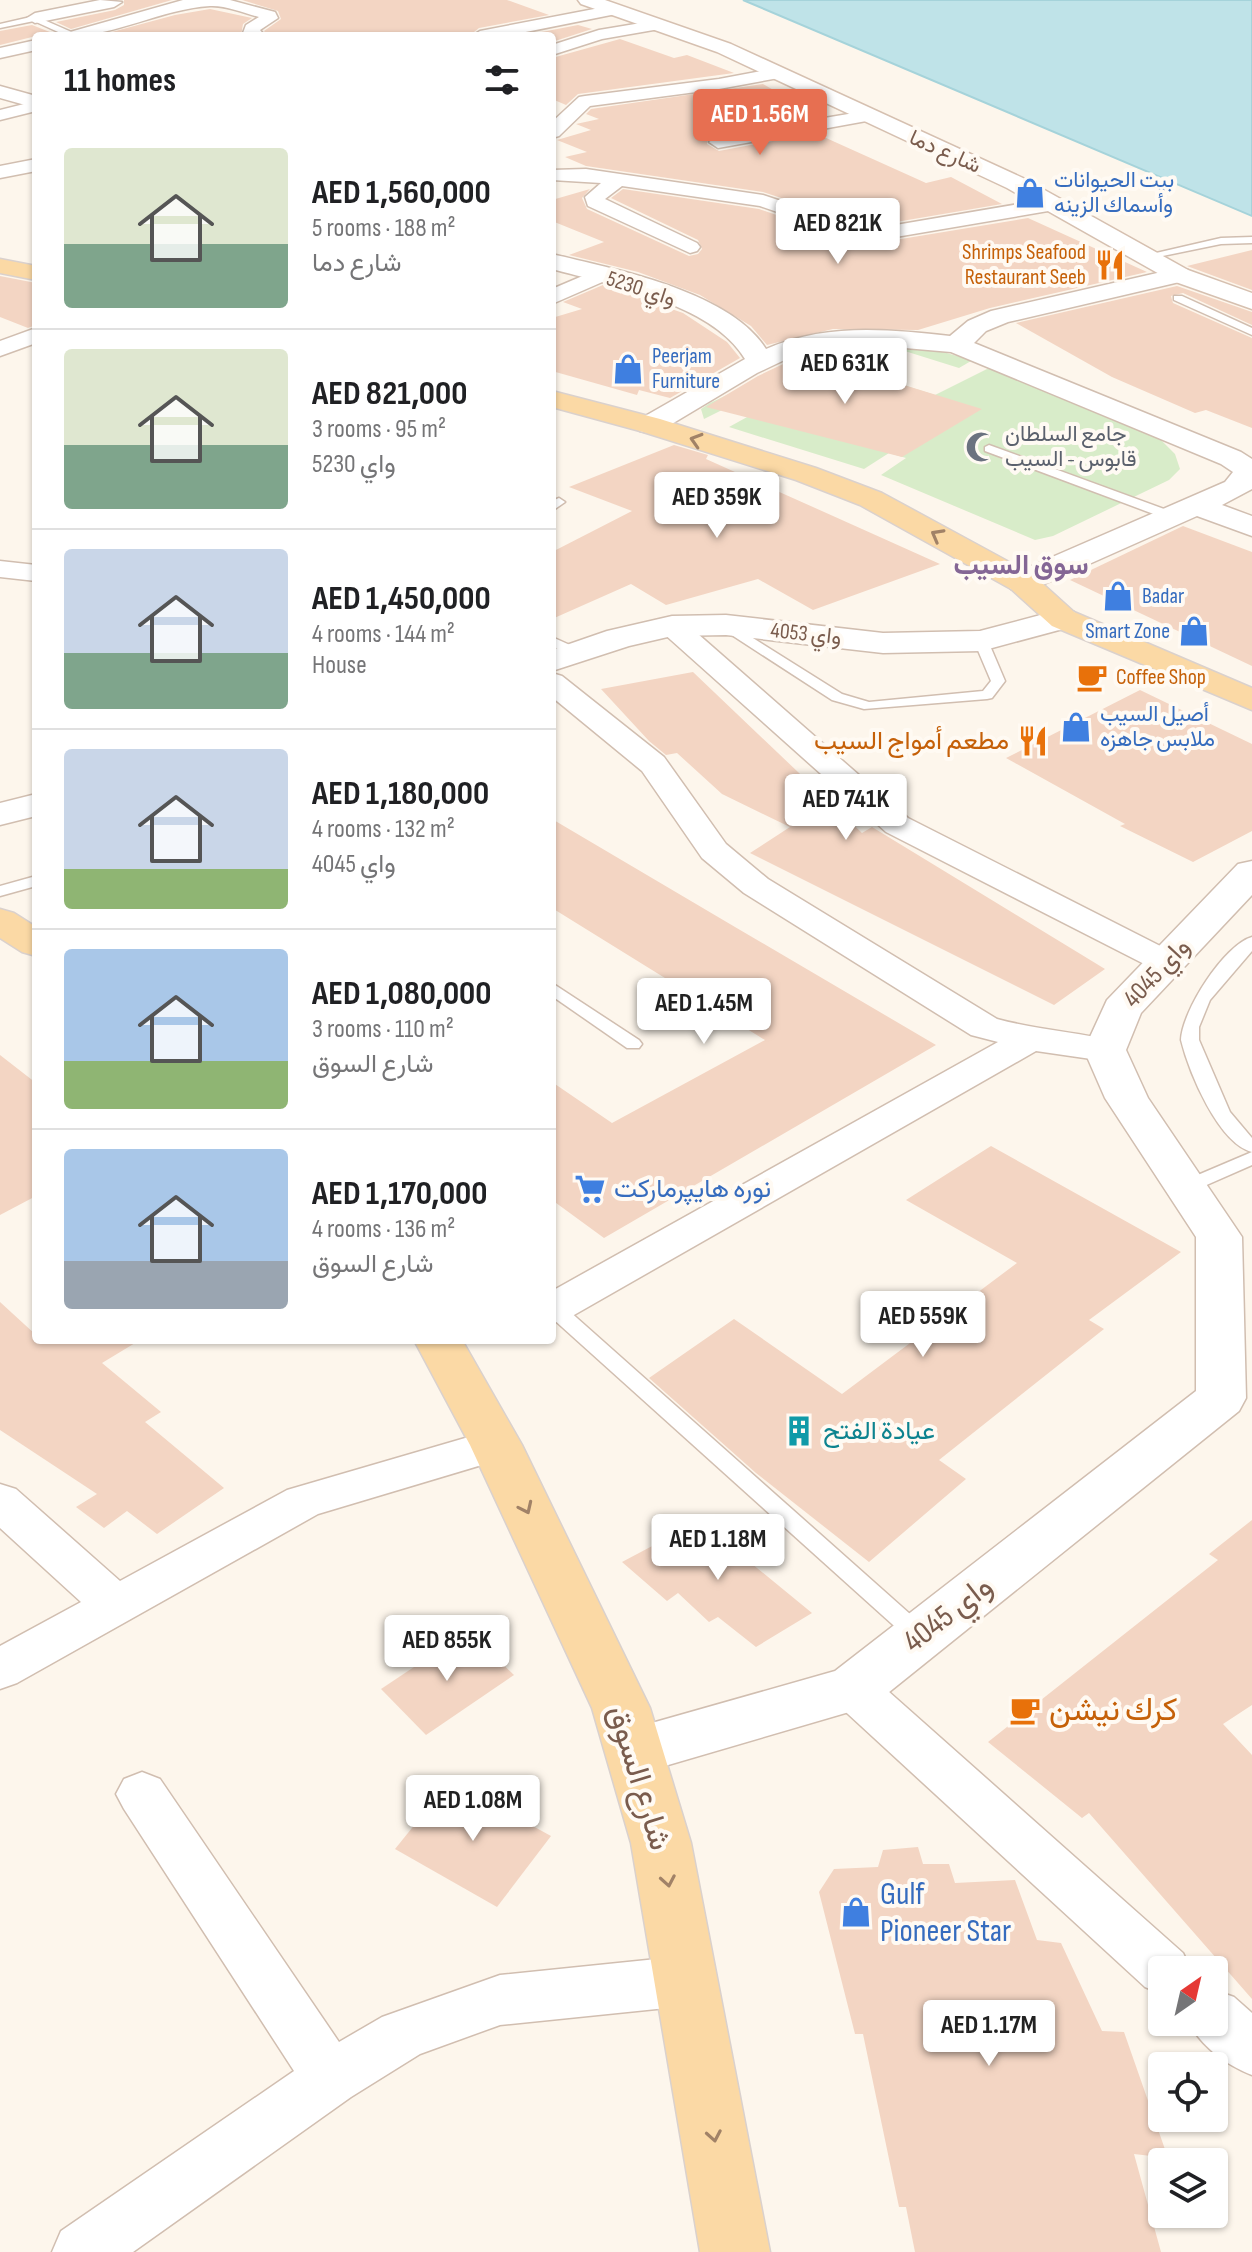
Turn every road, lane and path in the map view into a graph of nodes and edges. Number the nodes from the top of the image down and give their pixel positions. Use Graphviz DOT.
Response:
graph roads {
  1 [pos="587,0"];
  2 [pos="111,1"];
  3 [pos="217,1"];
  4 [pos="615,10"];
  5 [pos="151,13"];
  6 [pos="35,18"];
  7 [pos="659,25"];
  8 [pos="0,26"];
  9 [pos="65,32"];
  10 [pos="87,32"];
  11 [pos="251,32"];
  12 [pos="501,32"];
  13 [pos="32,46"];
  14 [pos="556,49"];
  15 [pos="0,53"];
  16 [pos="778,73"];
  17 [pos="0,92"];
  18 [pos="32,103"];
  19 [pos="32,105"];
  20 [pos="0,115"];
  21 [pos="866,116"];
  22 [pos="560,118"];
  23 [pos="718,142"];
  24 [pos="32,166"];
  25 [pos="556,170"];
  26 [pos="0,172"];
  27 [pos="618,180"];
  28 [pos="1054,204"];
  29 [pos="1252,240"];
  30 [pos="690,247"];
  31 [pos="1148,256"];
  32 [pos="556,262"];
  33 [pos="0,266"];
  34 [pos="32,272"];
  35 [pos="599,275"];
  36 [pos="1179,287"];
  37 [pos="556,295"];
  38 [pos="1252,301"];
  39 [pos="728,324"];
  40 [pos="1252,332"];
  41 [pos="0,336"];
  42 [pos="32,339"];
  43 [pos="809,342"];
  44 [pos="956,345"];
  45 [pos="0,349"];
  46 [pos="761,363"];
  47 [pos="556,400"];
  48 [pos="650,425"];
  49 [pos="989,449"];
  50 [pos="1184,510"];
  51 [pos="1252,527"];
  52 [pos="0,569"];
  53 [pos="32,573"];
  54 [pos="1022,582"];
  55 [pos="1063,619"];
  56 [pos="726,625"];
  57 [pos="672,626"];
  58 [pos="981,641"];
  59 [pos="560,652"];
  60 [pos="556,685"];
  61 [pos="1252,700"];
  62 [pos="32,806"];
  63 [pos="0,814"];
  64 [pos="1252,872"];
  65 [pos="32,882"];
  66 [pos="0,891"];
  67 [pos="0,921"];
  68 [pos="32,941"];
  69 [pos="1252,942"];
  70 [pos="1166,962"];
  71 [pos="556,991"];
  72 [pos="1030,1039"];
  73 [pos="633,1044"];
  74 [pos="1105,1050"];
  75 [pos="1252,1146"];
  76 [pos="1252,1158"];
  77 [pos="1186,1187"];
  78 [pos="556,1306"];
  79 [pos="556,1312"];
  80 [pos="440,1344"];
  81 [pos="1236,1399"];
  82 [pos="496,1445"];
  83 [pos="0,1501"];
  84 [pos="117,1606"];
  85 [pos="921,1636"];
  86 [pos="0,1669"];
  87 [pos="853,1689"];
  88 [pos="634,1751"];
  89 [pos="142,1794"];
  90 [pos="1149,1956"];
  91 [pos="686,1981"];
  92 [pos="1228,2028"];
  93 [pos="1252,2049"];
  94 [pos="331,2078"];
  95 [pos="82,2252"];
  96 [pos="735,2252"];
  1 -- 4 [label="street, شارع دما"];
  2 -- 5 [label="street"];
  2 -- 6 [label="street"];
  3 -- 5 [label="street"];
  3 -- 11 [label="street"];
  4 -- 7 [label="street, شارع دما"];
  4 -- 12 [label="street"];
  5 -- 10 [label="street"];
  6 -- 8 [label="lane"];
  6 -- 9 [label="lane"];
  7 -- 14 [label="street"];
  7 -- 16 [label="street, شارع دما"];
  13 -- 15 [label="street"];
  16 -- 21 [label="street, شارع دما"];
  16 -- 22 [label="street"];
  17 -- 18 [label="street"];
  19 -- 20 [label="street"];
  21 -- 23 [label="street"];
  21 -- 28 [label="street, شارع دما"];
  24 -- 26 [label="street"];
  25 -- 27 [label="street"];
  27 -- 28 [label="street"];
  27 -- 30 [label="street"];
  28 -- 31 [label="street, شارع دما"];
  29 -- 31 [label="lane"];
  31 -- 36 [label="street, شارع دما"];
  32 -- 35 [label="street, واي 5230"];
  33 -- 34 [label="main road"];
  35 -- 37 [label="street"];
  35 -- 39 [label="street, واي 5230"];
  36 -- 38 [label="street, شارع دما"];
  36 -- 40 [label="lane"];
  36 -- 44 [label="street"];
  39 -- 43 [label="street, واي 5230"];
  39 -- 46 [label="street, واي 5230"];
  41 -- 42 [label="street"];
  42 -- 45 [label="street"];
  43 -- 44 [label="street"];
  43 -- 46 [label="street"];
  44 -- 50 [label="street"];
  46 -- 48 [label="street"];
  47 -- 48 [label="main road"];
  54 -- 48 [label="main road, one-way"];
  49 -- 50 [label="lane"];
  50 -- 51 [label="street"];
  50 -- 54 [label="street"];
  52 -- 53 [label="street"];
  54 -- 55 [label="main road"];
  55 -- 58 [label="street, واي 4053"];
  55 -- 61 [label="main road"];
  56 -- 57 [label="street, واي 4053"];
  56 -- 58 [label="street, واي 4053"];
  56 -- 58 [label="lane"];
  57 -- 59 [label="street, واي 4053"];
  57 -- 70 [label="street"];
  60 -- 72 [label="street"];
  62 -- 63 [label="street"];
  64 -- 70 [label="street, واي 4045"];
  65 -- 66 [label="lane"];
  67 -- 68 [label="main road"];
  69 -- 75 [label="lane"];
  70 -- 74 [label="street, واي 4045"];
  71 -- 73 [label="lane"];
  72 -- 74 [label="street"];
  72 -- 78 [label="street"];
  74 -- 77 [label="street, واي 4045"];
  76 -- 77 [label="lane"];
  77 -- 81 [label="street, واي 4045"];
  79 -- 85 [label="lane"];
  80 -- 82 [label="main road, شارع السوق"];
  81 -- 85 [label="street, واي 4045"];
  82 -- 84 [label="street"];
  82 -- 88 [label="main road, شارع السوق, one-way"];
  83 -- 84 [label="street"];
  84 -- 86 [label="street"];
  85 -- 87 [label="street, واي 4045"];
  87 -- 88 [label="street, واي 4045"];
  87 -- 90 [label="street"];
  88 -- 91 [label="main road, شارع السوق, one-way"];
  89 -- 94 [label="street"];
  91 -- 94 [label="street"];
  91 -- 96 [label="main road, شارع السوق, one-way"];
  92 -- 93 [label="street"];
  94 -- 95 [label="street"];
}
